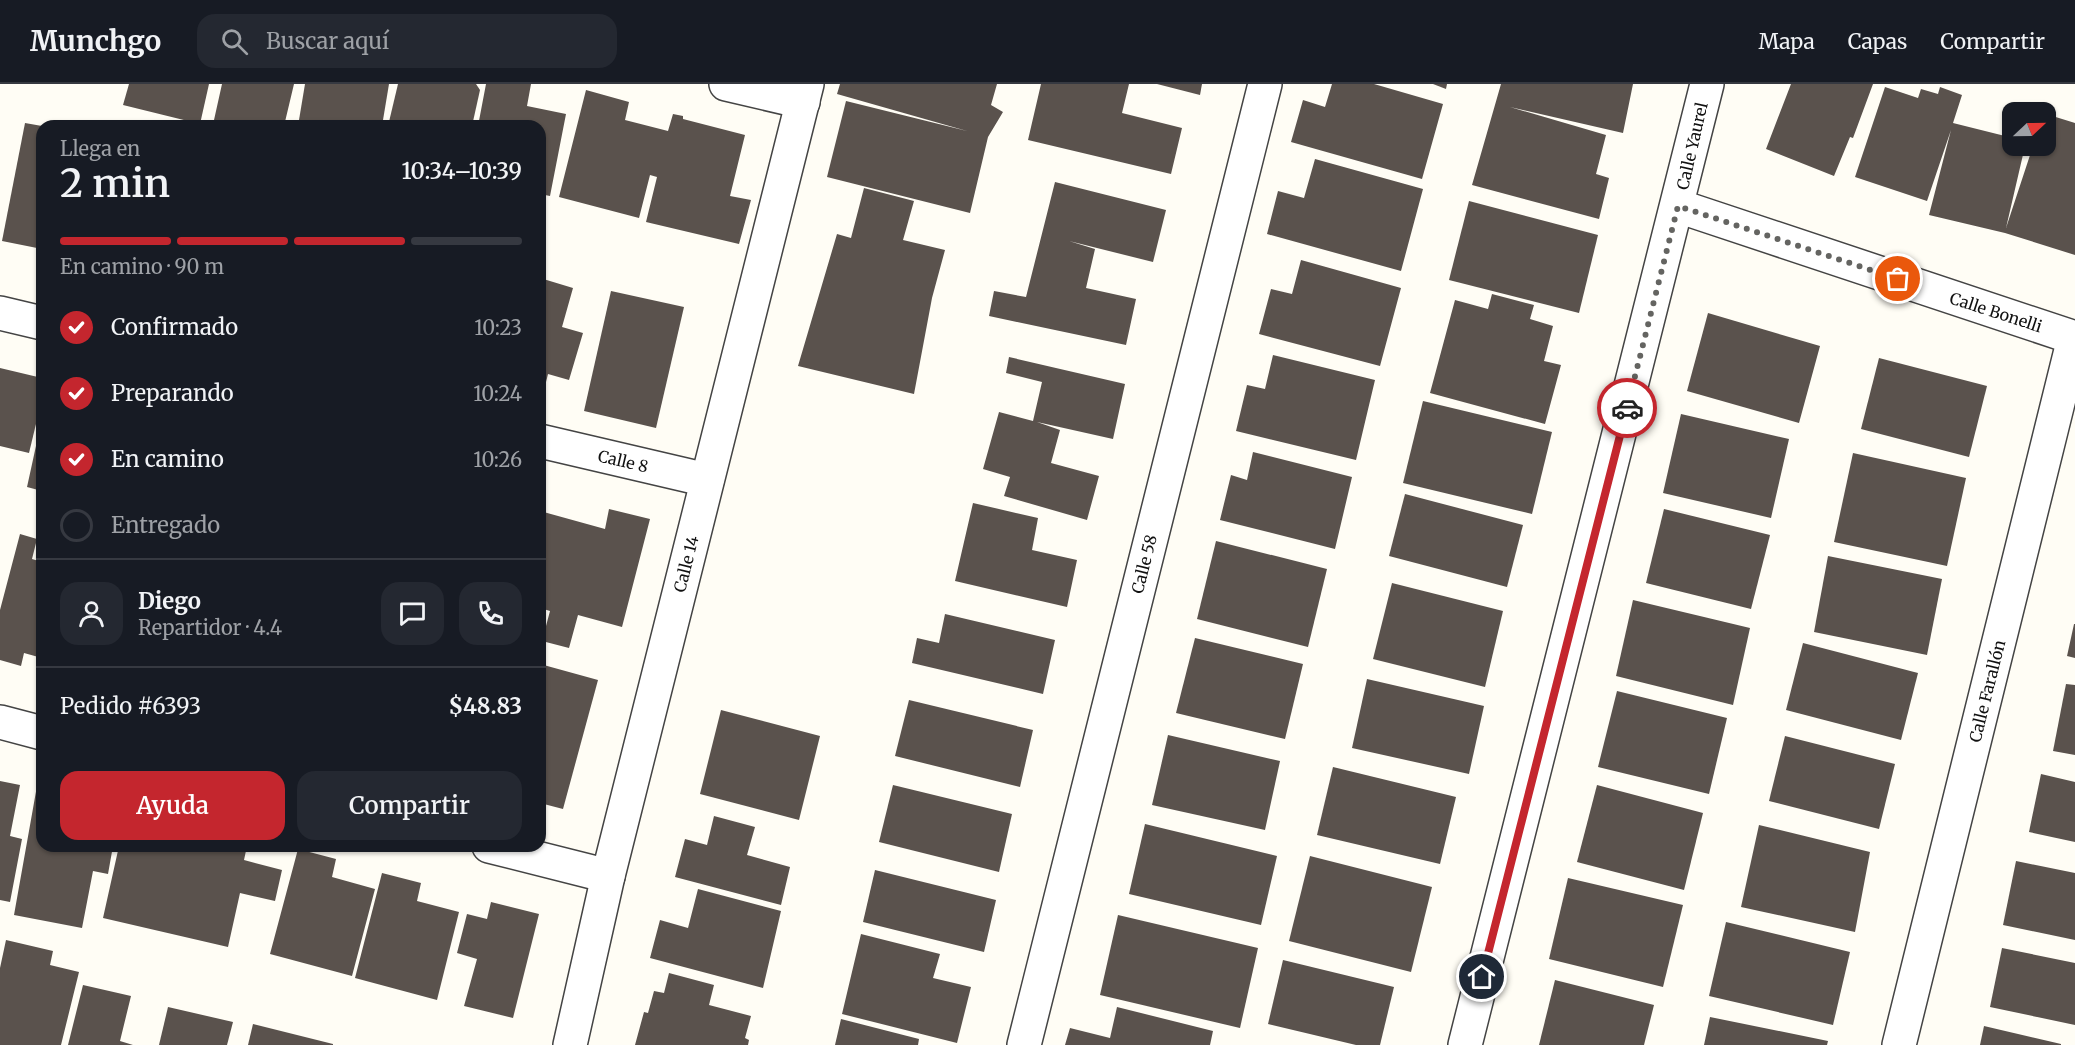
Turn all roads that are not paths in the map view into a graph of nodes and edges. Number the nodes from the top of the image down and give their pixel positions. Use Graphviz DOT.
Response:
graph roads {
  1 [pos="726,84"];
  2 [pos="1265,84"];
  3 [pos="1707,84"];
  4 [pos="805,93"];
  5 [pos="1678,206"];
  6 [pos="0,313"];
  7 [pos="36,322"];
  8 [pos="2074,338"];
  9 [pos="546,442"];
  10 [pos="707,480"];
  11 [pos="0,722"];
  12 [pos="36,731"];
  13 [pos="513,852"];
  14 [pos="608,876"];
  15 [pos="570,1045"];
  16 [pos="1024,1045"];
  17 [pos="1465,1045"];
  18 [pos="1899,1045"];
  1 -- 4 [label="street"];
  2 -- 16 [label="street, Calle 58"];
  3 -- 5 [label="street, Calle Yaurel"];
  4 -- 10 [label="street, Calle 14"];
  5 -- 8 [label="street, Calle Bonelli"];
  5 -- 17 [label="street, Calle Yaurel"];
  6 -- 7 [label="street"];
  8 -- 18 [label="street, Calle Farallón"];
  9 -- 10 [label="street, Calle 8"];
  10 -- 14 [label="street, Calle 14"];
  11 -- 12 [label="street"];
  13 -- 14 [label="street"];
  14 -- 15 [label="street, Calle 14"];
}
